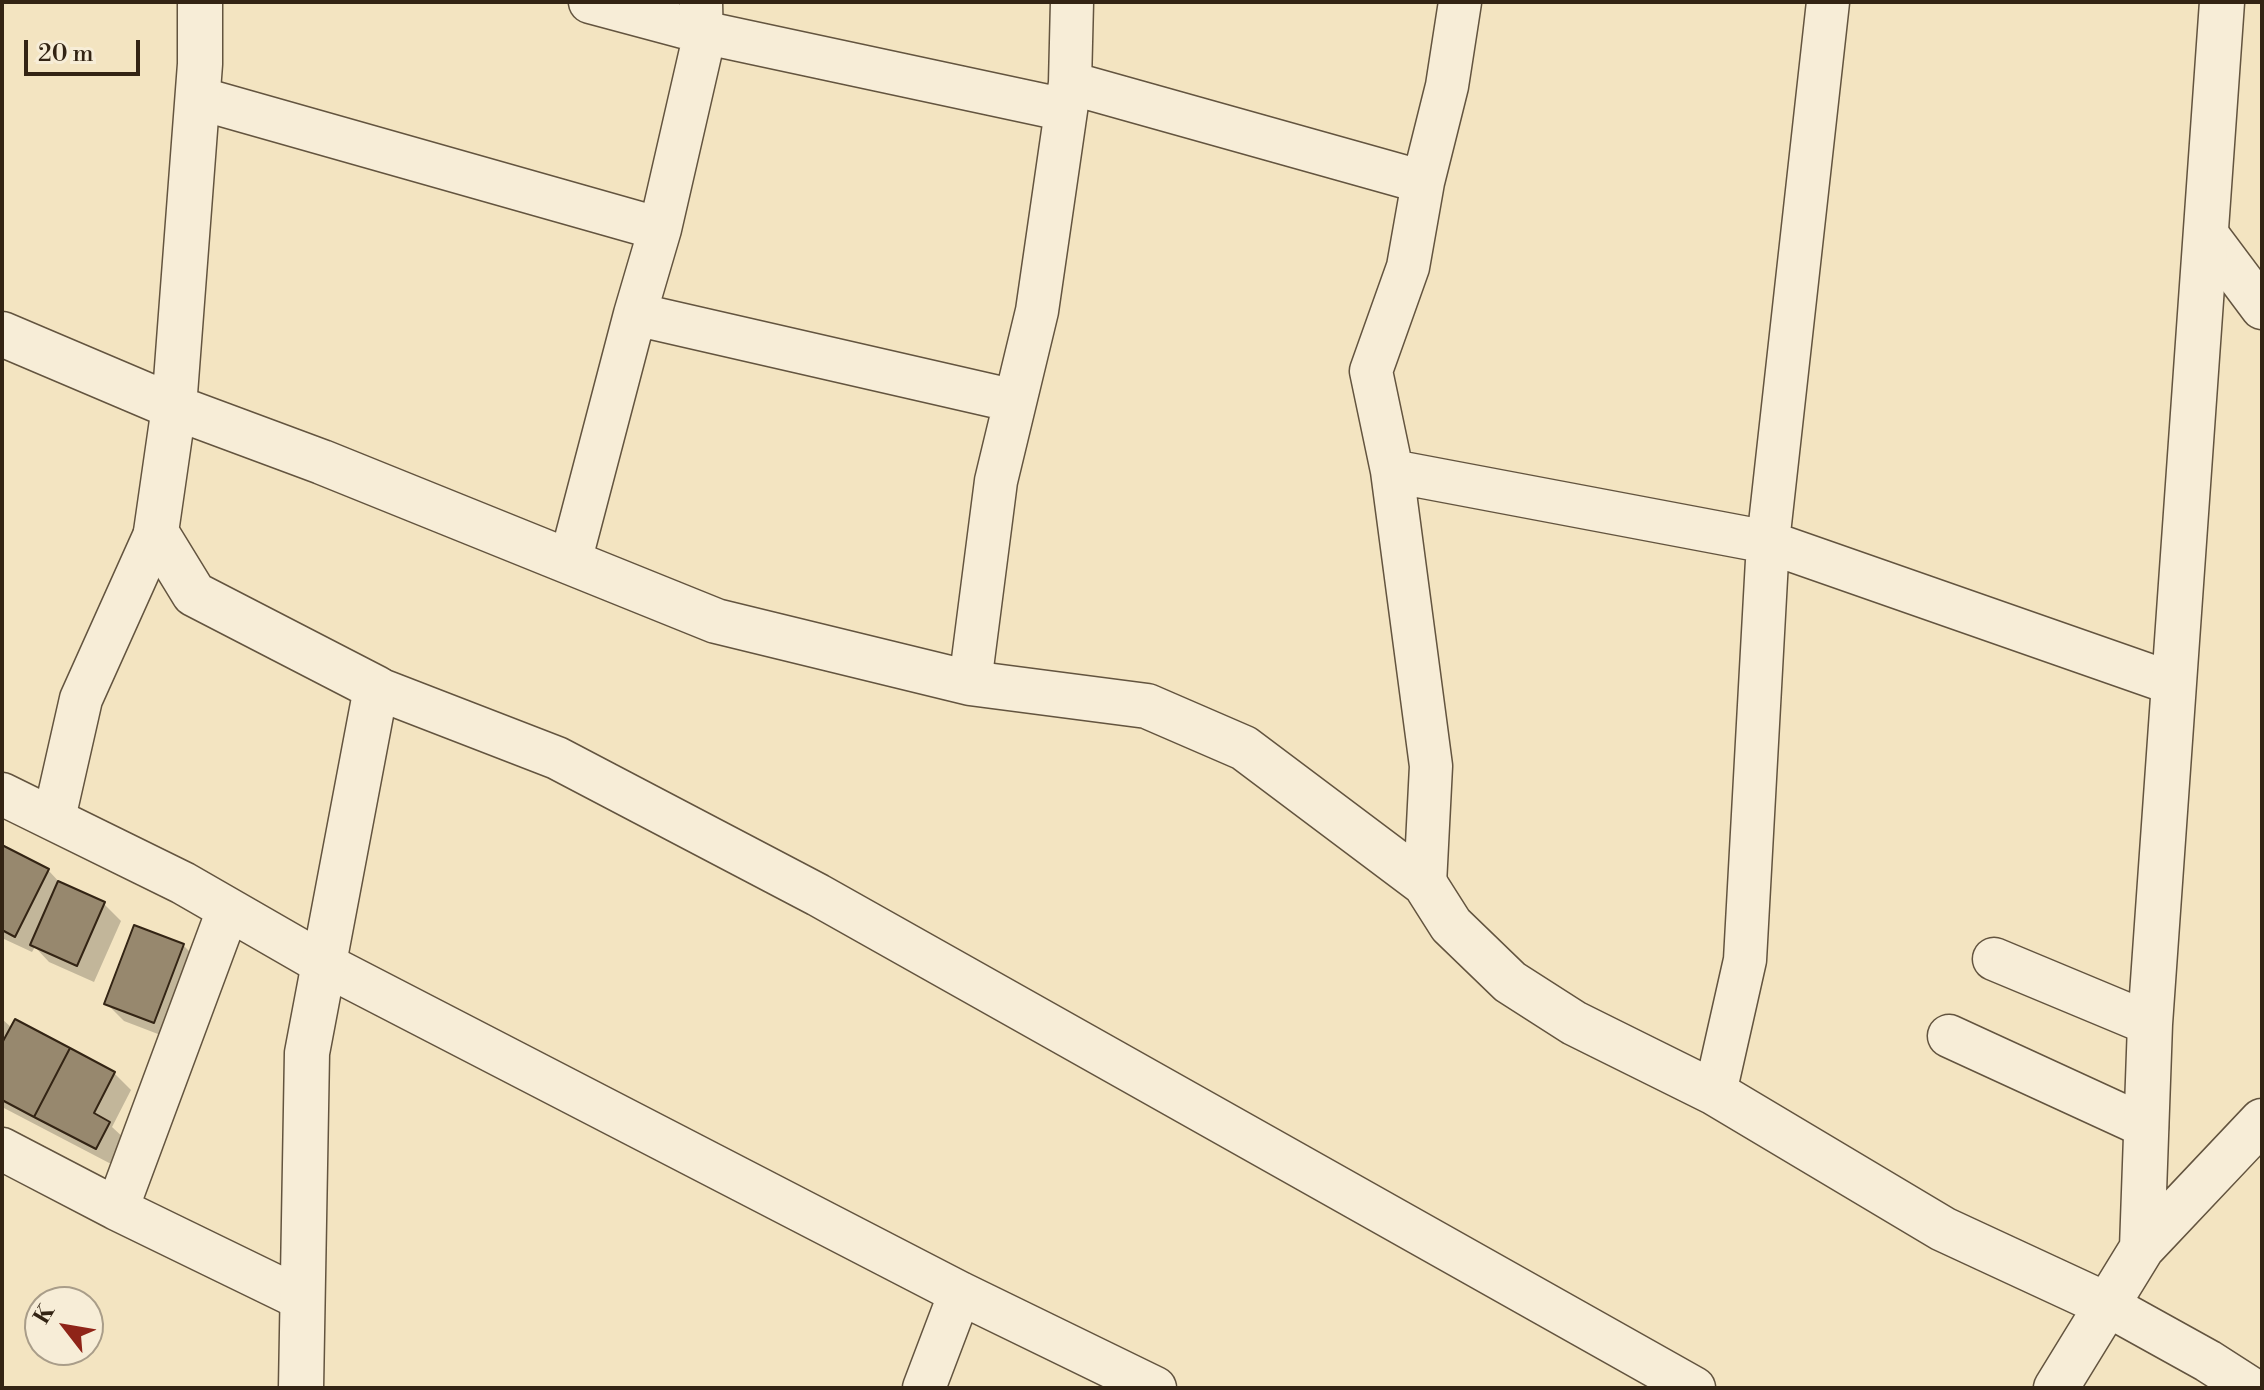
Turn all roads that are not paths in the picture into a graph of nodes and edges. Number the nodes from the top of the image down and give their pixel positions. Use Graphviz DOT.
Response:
graph roads {
  1 [pos="200,2"];
  2 [pos="590,2"];
  3 [pos="1072,2"];
  4 [pos="1460,2"];
  5 [pos="1828,2"];
  6 [pos="2222,2"];
  7 [pos="702,17"];
  8 [pos="1068,96"];
  9 [pos="198,98"];
  10 [pos="1423,182"];
  11 [pos="660,229"];
  12 [pos="2206,233"];
  13 [pos="2262,308"];
  14 [pos="635,314"];
  15 [pos="2,334"];
  16 [pos="1015,401"];
  17 [pos="174,407"];
  18 [pos="1392,471"];
  19 [pos="156,532"];
  20 [pos="1768,542"];
  21 [pos="570,562"];
  22 [pos="970,683"];
  23 [pos="2174,684"];
  24 [pos="376,688"];
  25 [pos="2,794"];
  26 [pos="54,818"];
  27 [pos="1425,884"];
  28 [pos="228,910"];
  29 [pos="1994,959"];
  30 [pos="322,963"];
  31 [pos="2150,1024"];
  32 [pos="1949,1036"];
  33 [pos="1715,1093"];
  34 [pos="2262,1121"];
  35 [pos="2147,1127"];
  36 [pos="2,1149"];
  37 [pos="117,1209"];
  38 [pos="2142,1248"];
  39 [pos="960,1293"];
  40 [pos="302,1299"];
  41 [pos="2107,1305"];
  42 [pos="301,1388"];
  43 [pos="924,1388"];
  44 [pos="1155,1388"];
  45 [pos="1694,1388"];
  46 [pos="2056,1388"];
  47 [pos="2250,1388"];
  1 -- 9 [label="street"];
  2 -- 7 [label="street"];
  3 -- 8 [label="street"];
  4 -- 10 [label="street"];
  5 -- 20 [label="street"];
  6 -- 12 [label="street"];
  7 -- 8 [label="street"];
  7 -- 11 [label="street"];
  8 -- 10 [label="street"];
  8 -- 16 [label="street"];
  9 -- 11 [label="street"];
  9 -- 17 [label="street"];
  10 -- 18 [label="street"];
  11 -- 14 [label="street"];
  12 -- 13 [label="street"];
  12 -- 23 [label="street"];
  14 -- 16 [label="street"];
  14 -- 21 [label="street"];
  15 -- 17 [label="street"];
  16 -- 22 [label="street"];
  17 -- 19 [label="street"];
  17 -- 21 [label="street"];
  18 -- 20 [label="street"];
  18 -- 27 [label="street"];
  19 -- 24 [label="street"];
  19 -- 26 [label="street"];
  20 -- 23 [label="street"];
  20 -- 33 [label="street"];
  21 -- 22 [label="street"];
  22 -- 27 [label="street"];
  23 -- 31 [label="street"];
  24 -- 30 [label="street"];
  24 -- 45 [label="street"];
  25 -- 26 [label="street"];
  26 -- 28 [label="street"];
  27 -- 33 [label="street"];
  28 -- 30 [label="street"];
  28 -- 37 [label="street"];
  29 -- 31 [label="street"];
  30 -- 39 [label="street"];
  30 -- 40 [label="street"];
  31 -- 35 [label="street"];
  32 -- 35 [label="street"];
  33 -- 41 [label="street"];
  34 -- 38 [label="street"];
  35 -- 38 [label="street"];
  36 -- 37 [label="street"];
  37 -- 40 [label="street"];
  38 -- 41 [label="street"];
  39 -- 43 [label="street"];
  39 -- 44 [label="street"];
  40 -- 42 [label="street"];
  41 -- 46 [label="street"];
  41 -- 47 [label="street"];
}
